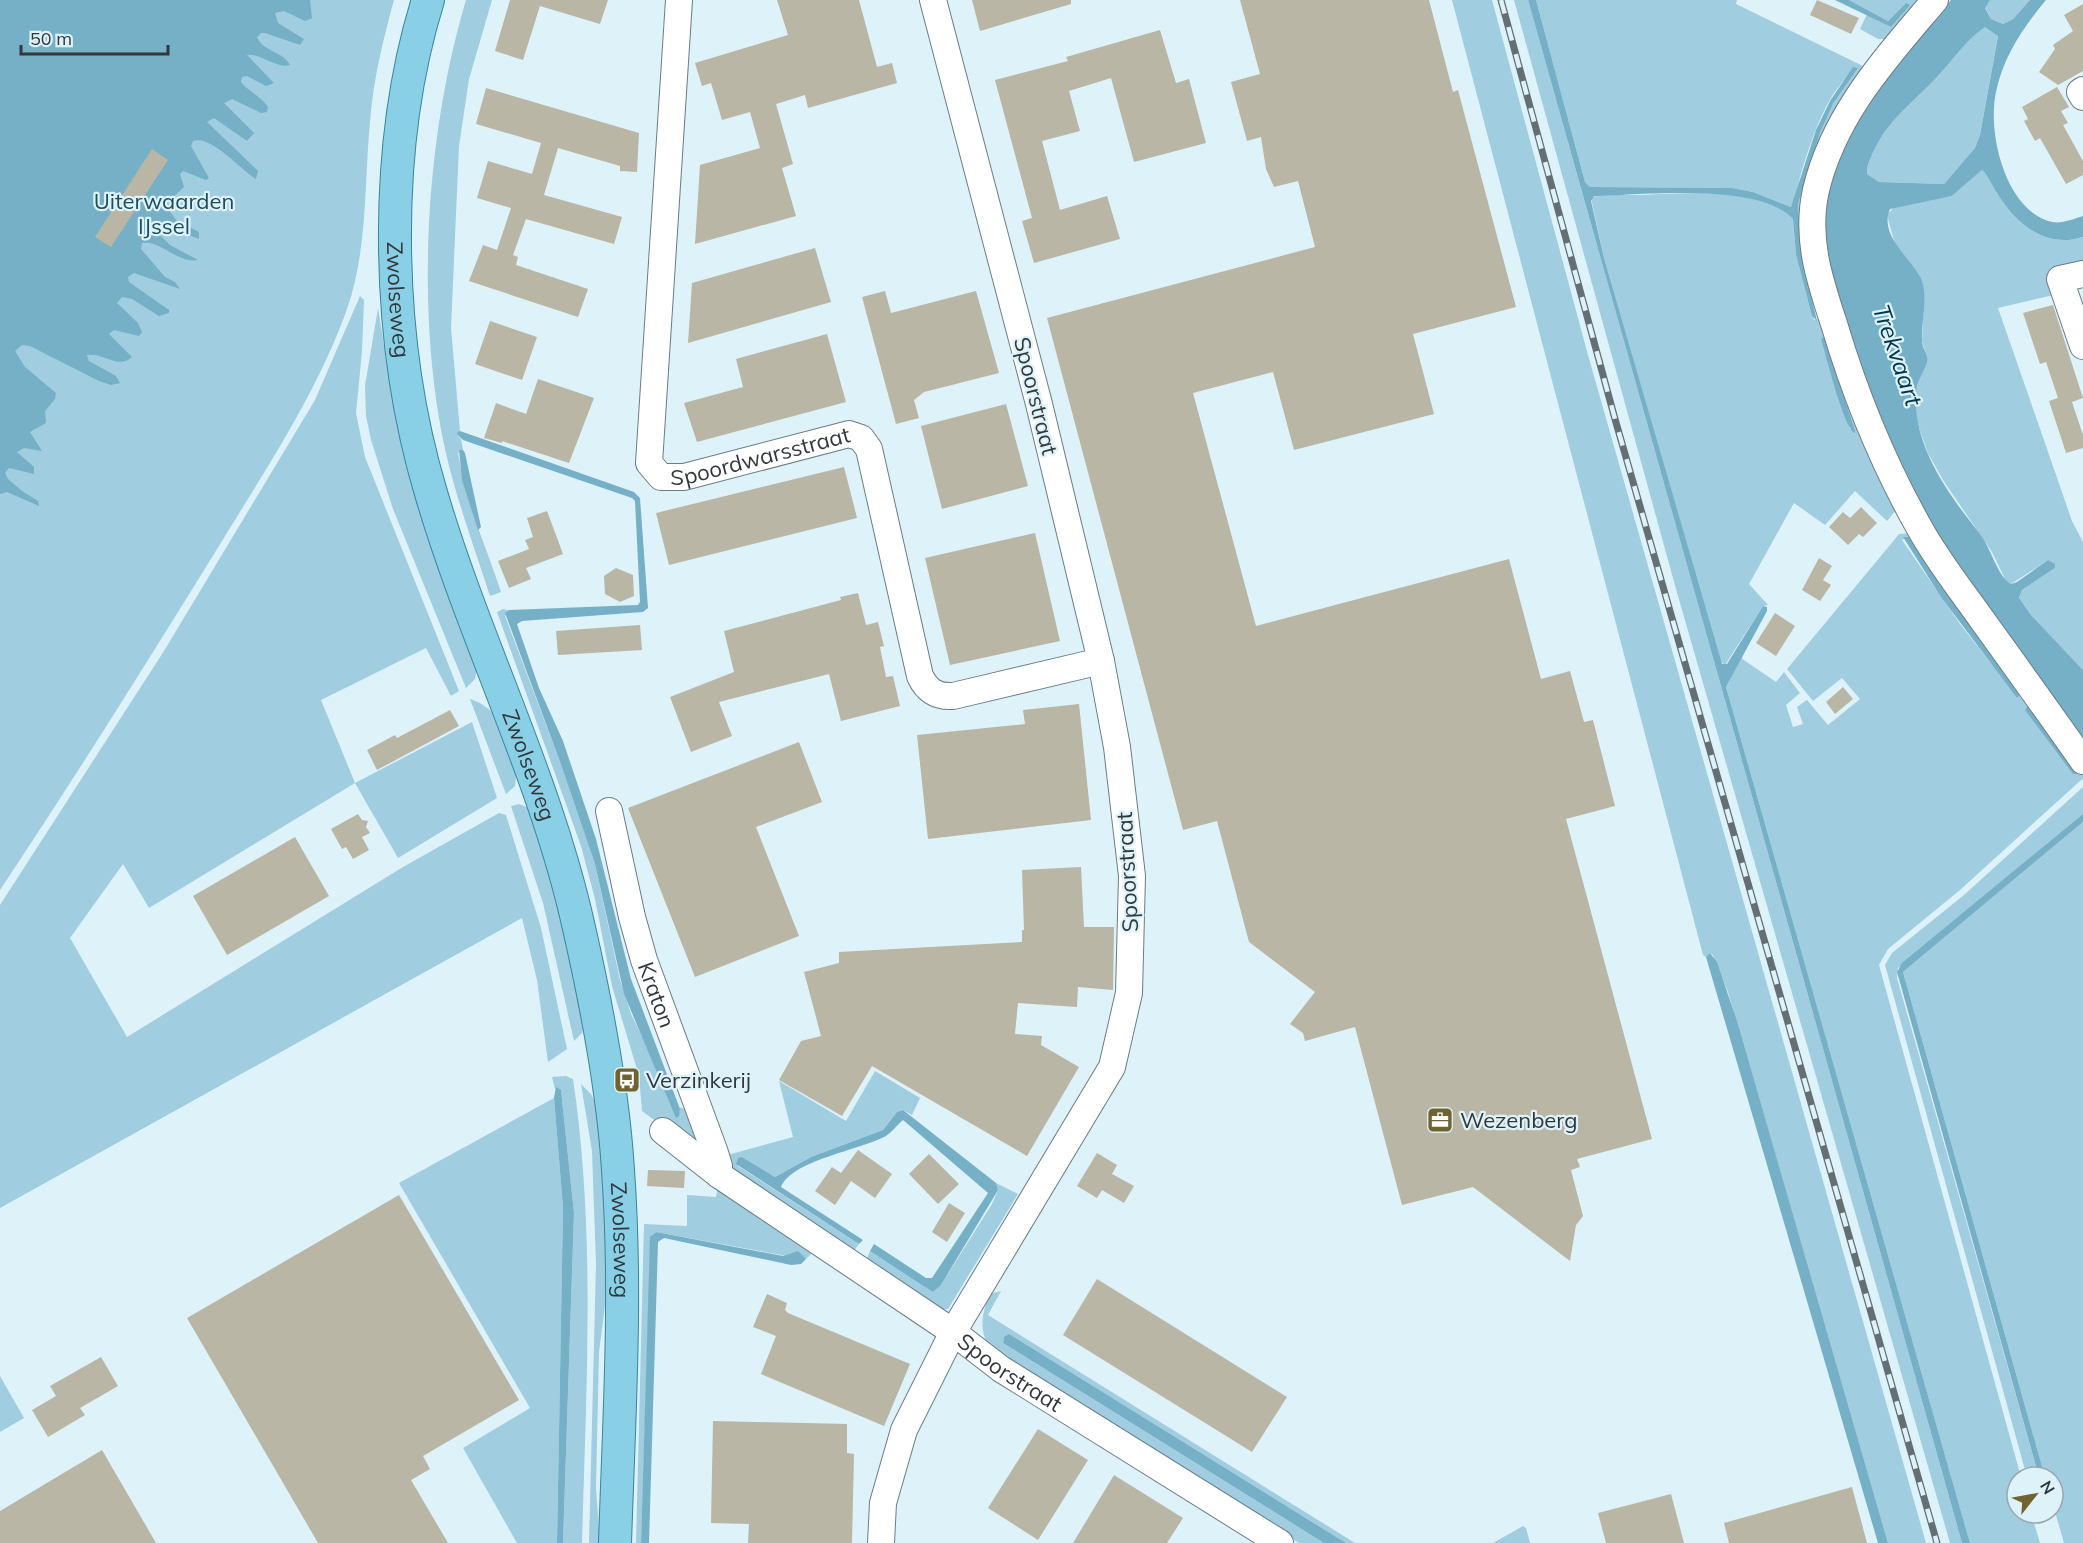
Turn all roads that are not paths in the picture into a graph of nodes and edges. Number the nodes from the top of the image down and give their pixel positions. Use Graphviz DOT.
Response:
graph roads {
  1 [pos="428,0"];
  2 [pos="679,0"];
  3 [pos="933,0"];
  4 [pos="1935,0"];
  5 [pos="2083,90"];
  6 [pos="2083,97"];
  7 [pos="2083,274"];
  8 [pos="2083,346"];
  9 [pos="1101,661"];
  10 [pos="2083,761"];
  11 [pos="609,811"];
  12 [pos="663,1131"];
  13 [pos="718,1175"];
  14 [pos="953,1332"];
  15 [pos="615,1543"];
  16 [pos="880,1543"];
  17 [pos="1280,1543"];
  1 -- 15 [label="main road, Zwolseweg"];
  2 -- 9 [label="street, Spoordwarsstraat"];
  3 -- 9 [label="street, Spoorstraat"];
  4 -- 10 [label="street"];
  5 -- 6 [label="street"];
  7 -- 8 [label="street"];
  9 -- 14 [label="street, Spoorstraat"];
  11 -- 13 [label="street, Kraton"];
  12 -- 13 [label="street"];
  13 -- 14 [label="street"];
  14 -- 16 [label="street"];
  14 -- 17 [label="street, Spoorstraat"];
}
